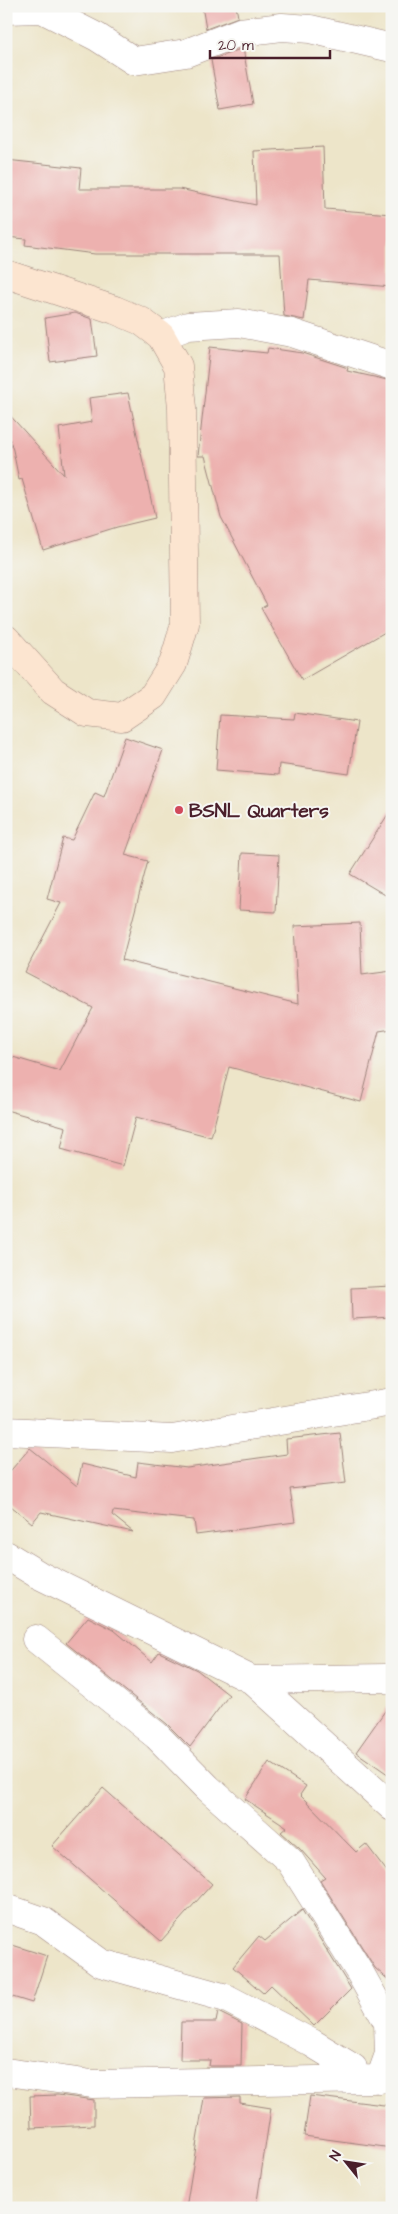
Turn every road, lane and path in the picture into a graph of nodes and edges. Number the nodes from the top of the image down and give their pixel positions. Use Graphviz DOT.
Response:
graph roads {
  1 [pos="6,10"];
  2 [pos="392,48"];
  3 [pos="6,274"];
  4 [pos="160,336"];
  5 [pos="392,366"];
  6 [pos="6,639"];
  7 [pos="392,1402"];
  8 [pos="6,1431"];
  9 [pos="6,1555"];
  10 [pos="36,1639"];
  11 [pos="252,1680"];
  12 [pos="392,1681"];
  13 [pos="392,1807"];
  14 [pos="6,1908"];
  15 [pos="6,2072"];
  16 [pos="375,2080"];
  1 -- 2 [label="street"];
  3 -- 4 [label="street"];
  4 -- 5 [label="street"];
  4 -- 6 [label="street"];
  7 -- 8 [label="street"];
  9 -- 11 [label="street"];
  10 -- 16 [label="street"];
  11 -- 12 [label="street"];
  11 -- 13 [label="street"];
  14 -- 16 [label="street"];
  15 -- 16 [label="street"];
}
